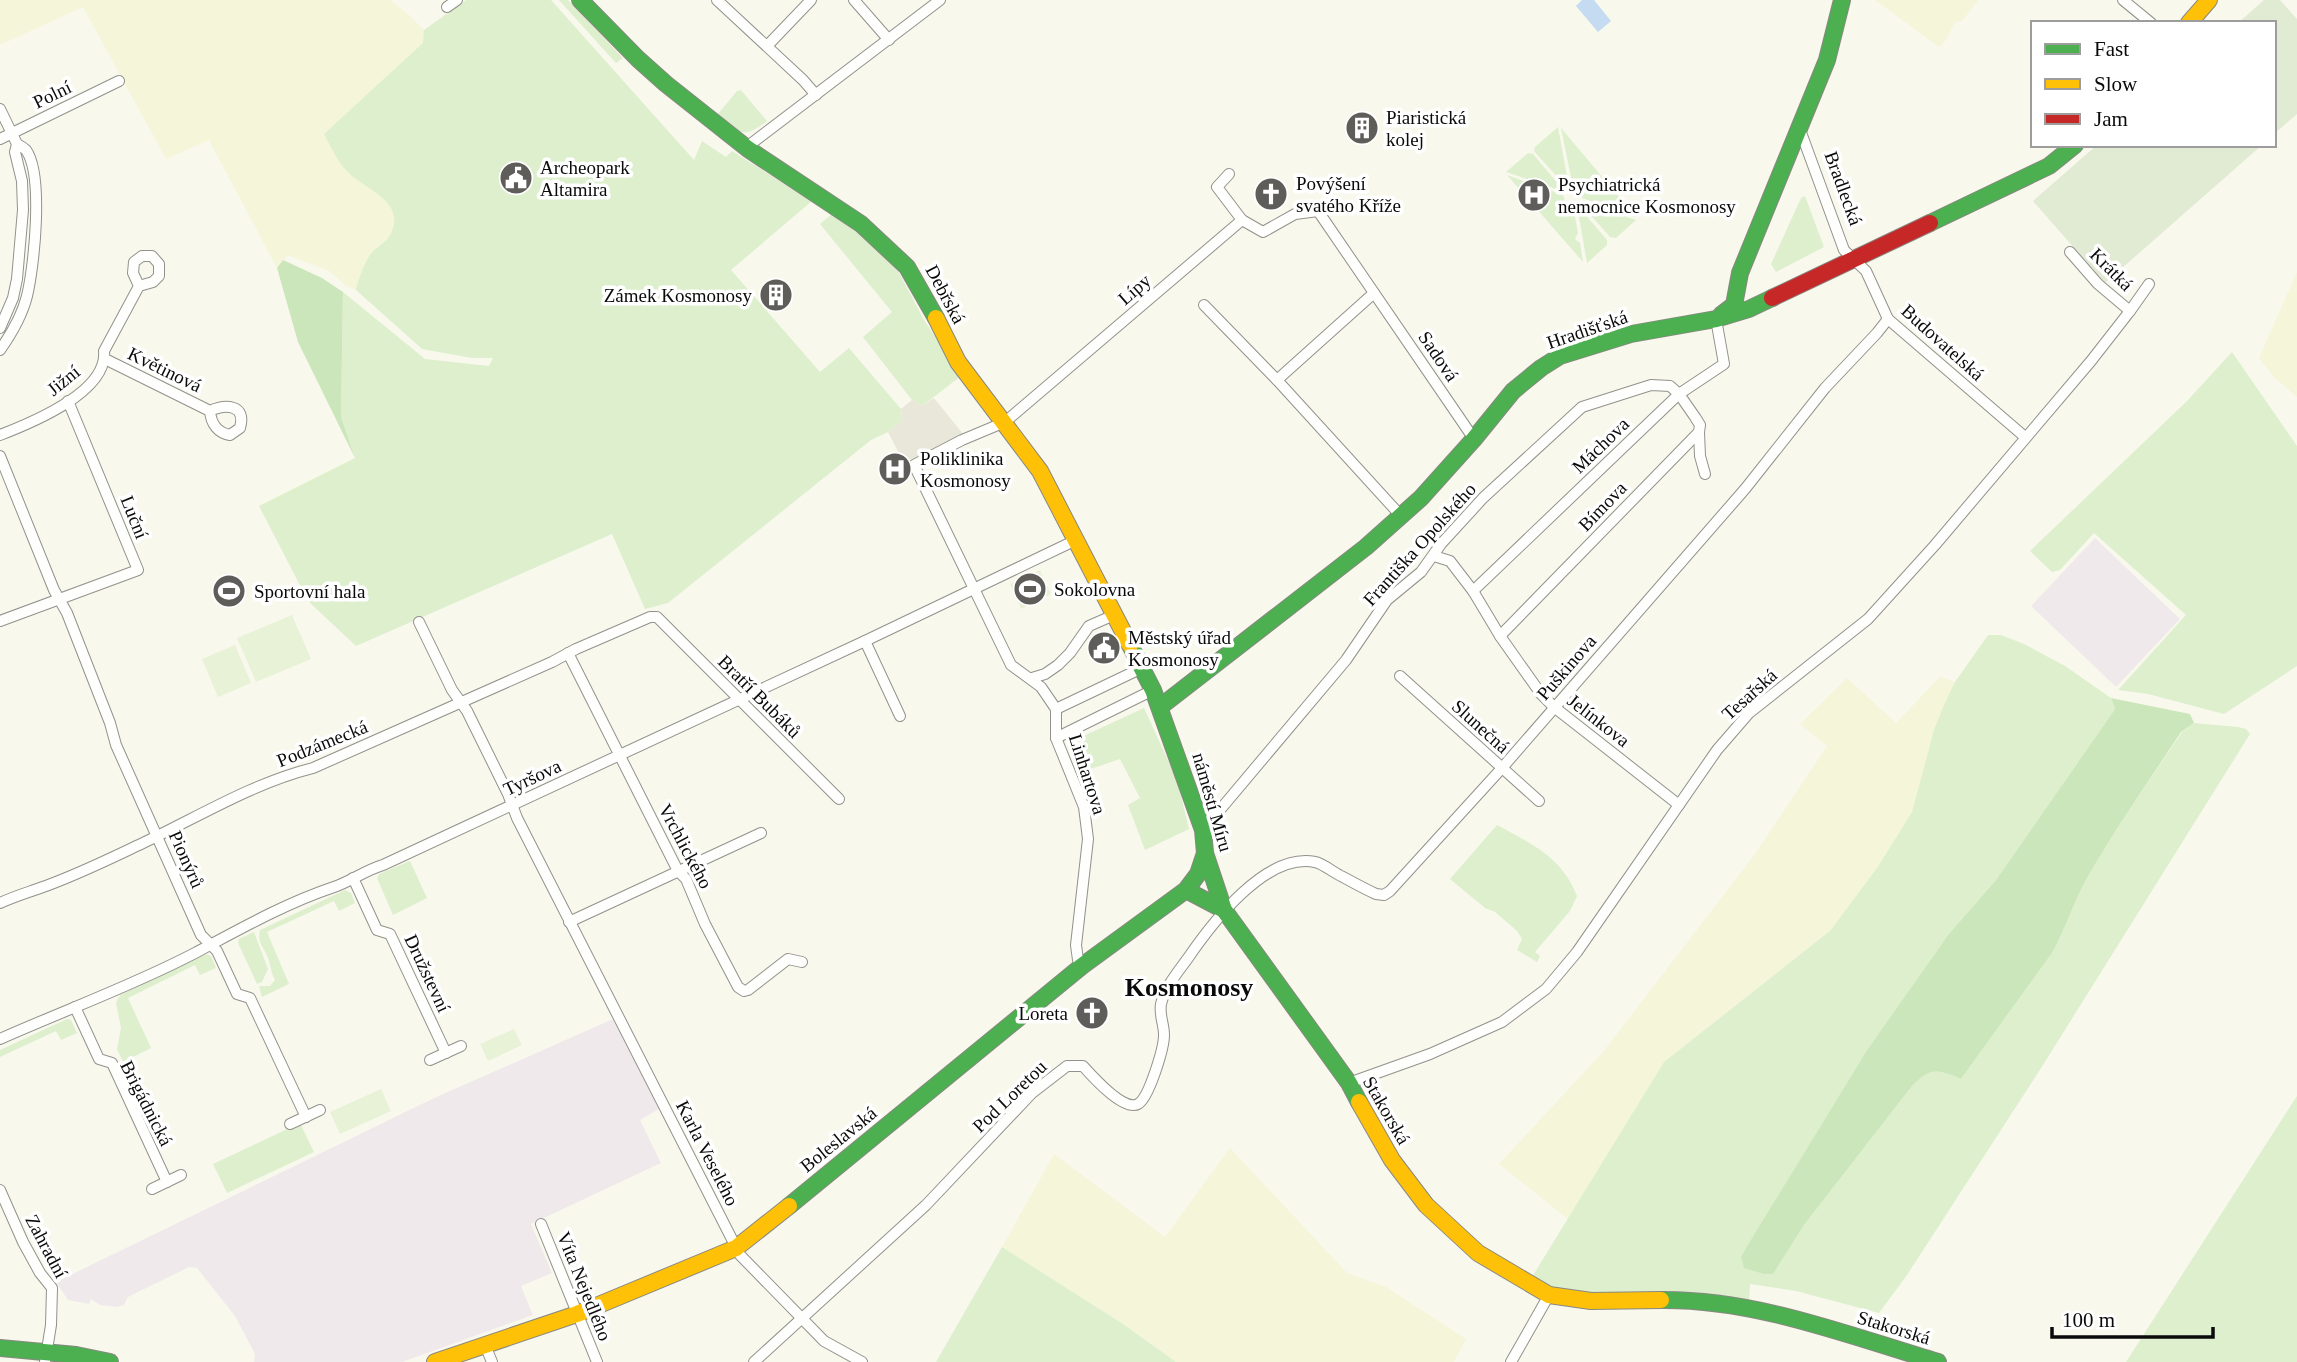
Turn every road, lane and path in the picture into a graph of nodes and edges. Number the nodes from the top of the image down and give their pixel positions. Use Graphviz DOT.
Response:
graph roads {
  1 [pos="457,0"];
  2 [pos="580,0"];
  3 [pos="811,0"];
  4 [pos="854,0"];
  5 [pos="940,0"];
  6 [pos="1842,0"];
  7 [pos="2123,0"];
  8 [pos="2209,0"];
  9 [pos="719,1"];
  10 [pos="447,7"];
  11 [pos="2149,21"];
  12 [pos="2191,21"];
  13 [pos="889,40"];
  14 [pos="767,46"];
  15 [pos="119,81"];
  16 [pos="816,95"];
  17 [pos="0,109"];
  18 [pos="1799,127"];
  19 [pos="14,138"];
  20 [pos="0,139"];
  21 [pos="2073,147"];
  22 [pos="748,149"];
  23 [pos="1229,174"];
  24 [pos="23,210"];
  25 [pos="36,210"];
  26 [pos="1242,220"];
  27 [pos="2070,252"];
  28 [pos="1854,260"];
  29 [pos="2149,284"];
  30 [pos="139,286"];
  31 [pos="1374,293"];
  32 [pos="1204,305"];
  33 [pos="2130,312"];
  34 [pos="1716,319"];
  35 [pos="1888,319"];
  36 [pos="0,328"];
  37 [pos="0,350"];
  38 [pos="105,359"];
  39 [pos="1277,380"];
  40 [pos="1679,394"];
  41 [pos="68,401"];
  42 [pos="210,411"];
  43 [pos="1005,422"];
  44 [pos="1699,432"];
  45 [pos="0,435"];
  46 [pos="2025,437"];
  47 [pos="1474,439"];
  48 [pos="0,456"];
  49 [pos="1705,474"];
  50 [pos="12,485"];
  51 [pos="0,490"];
  52 [pos="1401,516"];
  53 [pos="1076,540"];
  54 [pos="1434,556"];
  55 [pos="974,589"];
  56 [pos="1473,590"];
  57 [pos="60,600"];
  58 [pos="1114,615"];
  59 [pos="657,617"];
  60 [pos="1,618"];
  61 [pos="419,622"];
  62 [pos="1500,636"];
  63 [pos="865,641"];
  64 [pos="568,653"];
  65 [pos="1142,668"];
  66 [pos="1400,676"];
  67 [pos="1032,678"];
  68 [pos="1153,690"];
  69 [pos="739,699"];
  70 [pos="461,702"];
  71 [pos="1160,707"];
  72 [pos="1554,707"];
  73 [pos="1056,709"];
  74 [pos="900,716"];
  75 [pos="1056,738"];
  76 [pos="620,755"];
  77 [pos="1502,768"];
  78 [pos="839,799"];
  79 [pos="1539,801"];
  80 [pos="512,805"];
  81 [pos="1679,805"];
  82 [pos="1203,830"];
  83 [pos="761,833"];
  84 [pos="157,835"];
  85 [pos="1206,853"];
  86 [pos="678,871"];
  87 [pos="353,878"];
  88 [pos="1186,890"];
  89 [pos="0,903"];
  90 [pos="1224,910"];
  91 [pos="569,922"];
  92 [pos="210,944"];
  93 [pos="802,962"];
  94 [pos="1082,966"];
  95 [pos="75,1007"];
  96 [pos="0,1039"];
  97 [pos="461,1046"];
  98 [pos="446,1053"];
  99 [pos="430,1060"];
  100 [pos="1349,1083"];
  101 [pos="320,1110"];
  102 [pos="306,1117"];
  103 [pos="290,1124"];
  104 [pos="181,1175"];
  105 [pos="167,1182"];
  106 [pos="152,1189"];
  107 [pos="0,1191"];
  108 [pos="541,1224"];
  109 [pos="736,1248"];
  110 [pos="1549,1295"];
  111 [pos="577,1314"];
  112 [pos="802,1317"];
  113 [pos="485,1345"];
  114 [pos="0,1348"];
  115 [pos="46,1357"];
  116 [pos="110,1362"];
  117 [pos="435,1362"];
  118 [pos="492,1362"];
  119 [pos="597,1362"];
  120 [pos="754,1362"];
  121 [pos="862,1362"];
  122 [pos="1511,1362"];
  123 [pos="1938,1362"];
  1 -- 10 [label="street"];
  2 -- 22 [label="street, Debřská"];
  3 -- 14 [label="street"];
  4 -- 13 [label="street"];
  5 -- 13 [label="street"];
  6 -- 18 [label="street"];
  7 -- 11 [label="street"];
  8 -- 12 [label="street"];
  9 -- 14 [label="street"];
  13 -- 16 [label="street"];
  14 -- 16 [label="street"];
  15 -- 19 [label="street, Polní"];
  16 -- 22 [label="street"];
  17 -- 19 [label="street"];
  18 -- 28 [label="street, Bradlecká"];
  18 -- 34 [label="street"];
  19 -- 20 [label="street, Polní"];
  19 -- 24 [label="street"];
  19 -- 25 [label="street"];
  21 -- 28 [label="street, Hradišťská"];
  22 -- 43 [label="street, Debřská"];
  23 -- 26 [label="street"];
  24 -- 25 [label="street"];
  24 -- 36 [label="street"];
  25 -- 37 [label="street"];
  26 -- 31 [label="street, Sadová"];
  26 -- 43 [label="street, Lípy"];
  27 -- 33 [label="street, Krátká"];
  28 -- 34 [label="street, Hradišťská"];
  28 -- 35 [label="street, Budovatelská"];
  29 -- 33 [label="street, Tesařská"];
  30 -- 38 [label="street, Jižní"];
  31 -- 39 [label="street"];
  31 -- 47 [label="street, Sadová"];
  32 -- 39 [label="street"];
  33 -- 46 [label="street, Tesařská"];
  34 -- 40 [label="street, Máchova"];
  34 -- 47 [label="street, Hradišťská"];
  35 -- 46 [label="street, Budovatelská"];
  35 -- 72 [label="street, Puškinova"];
  38 -- 41 [label="street, Jižní"];
  38 -- 42 [label="street, Květinová"];
  39 -- 52 [label="street"];
  40 -- 44 [label="street"];
  40 -- 54 [label="street, Františka Opolského"];
  40 -- 56 [label="street, Máchova"];
  41 -- 45 [label="street, Jižní"];
  41 -- 57 [label="street, Luční"];
  43 -- 53 [label="street, Debřská"];
  43 -- 55 [label="street"];
  44 -- 49 [label="street"];
  44 -- 62 [label="street, Bímova"];
  46 -- 81 [label="street, Tesařská"];
  47 -- 52 [label="street, Hradišťská"];
  48 -- 50 [label="street, Pionýrů"];
  50 -- 51 [label="street"];
  50 -- 57 [label="street, Pionýrů"];
  52 -- 71 [label="street, Hradišťská"];
  53 -- 55 [label="street, Tyršova"];
  53 -- 58 [label="street, Debřská"];
  54 -- 56 [label="street, Jelínkova"];
  54 -- 82 [label="street, Františka Opolského"];
  55 -- 63 [label="street, Tyršova"];
  55 -- 67 [label="street"];
  56 -- 62 [label="street, Jelínkova"];
  57 -- 60 [label="street"];
  57 -- 84 [label="street, Pionýrů"];
  58 -- 65 [label="street, Debřská"];
  58 -- 67 [label="street"];
  59 -- 64 [label="street, Podzámecká"];
  59 -- 69 [label="street, Bratří Bubáků"];
  61 -- 70 [label="street, Karla Veselého"];
  62 -- 72 [label="street, Jelínkova"];
  63 -- 69 [label="street, Tyršova"];
  63 -- 74 [label="street"];
  64 -- 70 [label="street, Podzámecká"];
  64 -- 76 [label="street, Vrchlického"];
  65 -- 68 [label="street, Debřská"];
  65 -- 73 [label="street"];
  66 -- 77 [label="street, Slunečná"];
  67 -- 73 [label="street"];
  68 -- 71 [label="street, Debřská"];
  68 -- 75 [label="street"];
  69 -- 76 [label="street, Tyršova"];
  69 -- 78 [label="street, Bratří Bubáků"];
  70 -- 80 [label="street, Karla Veselého"];
  70 -- 84 [label="street, Podzámecká"];
  71 -- 82 [label="street, náměstí Míru"];
  72 -- 77 [label="street, Puškinova"];
  72 -- 81 [label="street, Jelínkova"];
  73 -- 75 [label="street, Linhartova"];
  75 -- 94 [label="street, Linhartova"];
  76 -- 80 [label="street, Tyršova"];
  76 -- 86 [label="street, Vrchlického"];
  77 -- 79 [label="street, Slunečná"];
  77 -- 90 [label="street, Puškinova"];
  80 -- 87 [label="street, Tyršova"];
  80 -- 91 [label="street, Karla Veselého"];
  81 -- 100 [label="street, Tesařská"];
  82 -- 85 [label="street, náměstí Míru"];
  83 -- 86 [label="street"];
  84 -- 89 [label="street, Podzámecká"];
  84 -- 92 [label="street, Pionýrů"];
  85 -- 88 [label="street, Boleslavská"];
  85 -- 90 [label="street, náměstí Míru"];
  86 -- 91 [label="street"];
  86 -- 93 [label="street, Vrchlického"];
  87 -- 92 [label="street, Tyršova"];
  87 -- 98 [label="street, Družstevní"];
  88 -- 90 [label="street"];
  88 -- 94 [label="street, Boleslavská"];
  90 -- 100 [label="street, Stakorská"];
  90 -- 112 [label="street, Pod Loretou"];
  91 -- 109 [label="street, Karla Veselého"];
  92 -- 95 [label="street, Tyršova"];
  92 -- 102 [label="street, Pionýrů"];
  94 -- 109 [label="street, Boleslavská"];
  95 -- 96 [label="street, Tyršova"];
  95 -- 105 [label="street, Brigádnická"];
  97 -- 98 [label="street"];
  98 -- 99 [label="street"];
  100 -- 110 [label="street, Stakorská"];
  101 -- 102 [label="street"];
  102 -- 103 [label="street"];
  104 -- 105 [label="street"];
  105 -- 106 [label="street"];
  107 -- 115 [label="street, Zahradní"];
  108 -- 111 [label="street, Víta Nejedlého"];
  109 -- 111 [label="street, Boleslavská"];
  109 -- 112 [label="street, Karla Veselého"];
  110 -- 122 [label="street"];
  110 -- 123 [label="street, Stakorská"];
  111 -- 113 [label="street, Boleslavská"];
  111 -- 119 [label="street, Víta Nejedlého"];
  112 -- 120 [label="street, Pod Loretou"];
  112 -- 121 [label="street, Karla Veselého"];
  113 -- 117 [label="street, Boleslavská"];
  113 -- 118 [label="street"];
  114 -- 115 [label="street"];
  115 -- 116 [label="street"];
}
